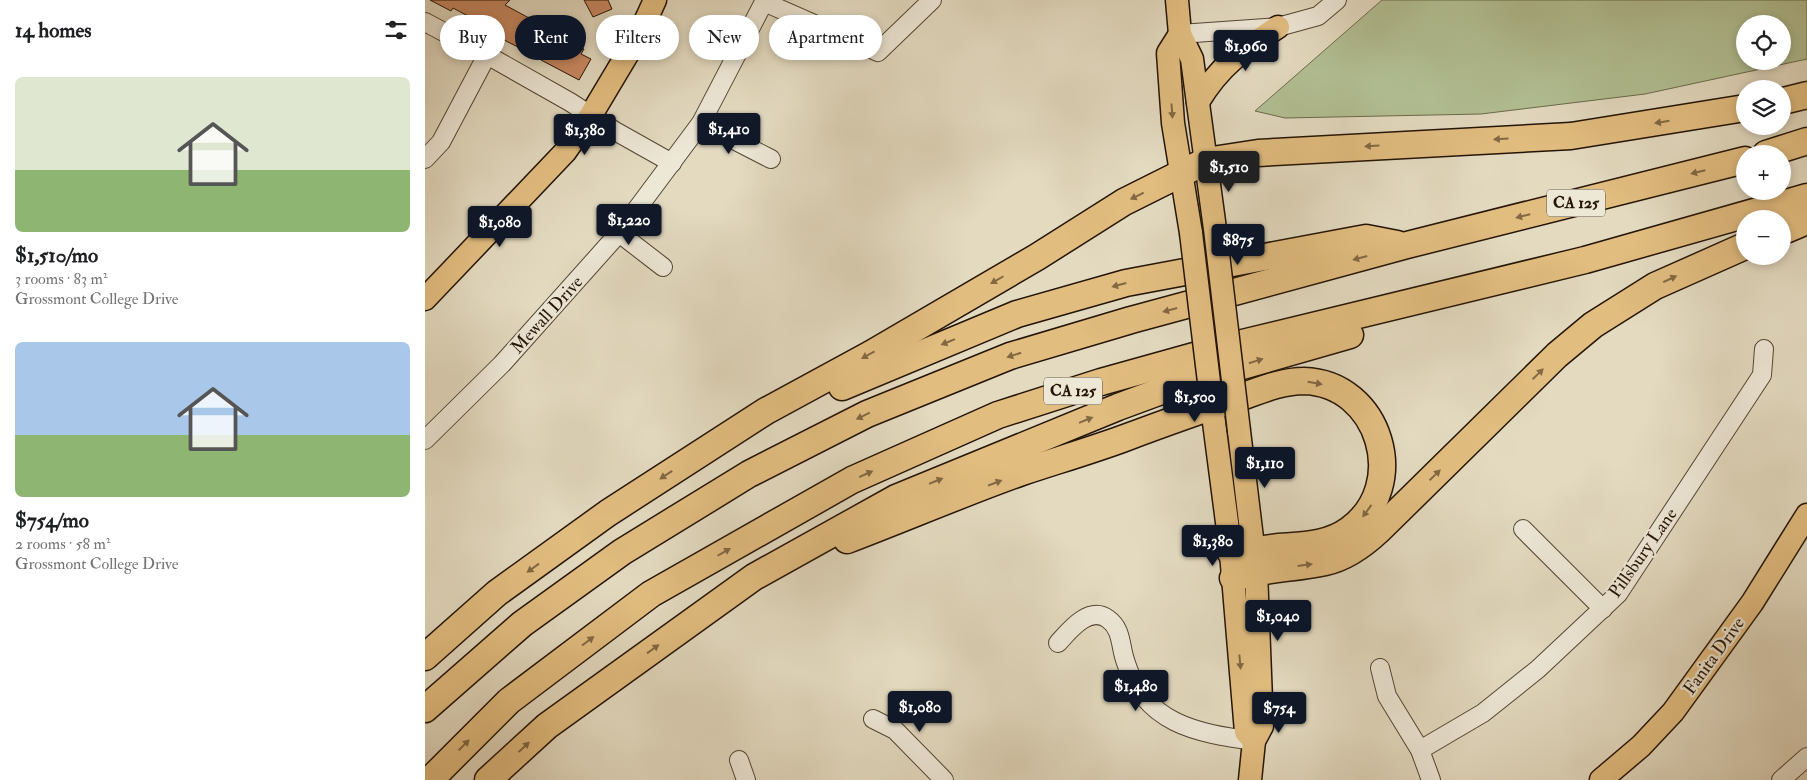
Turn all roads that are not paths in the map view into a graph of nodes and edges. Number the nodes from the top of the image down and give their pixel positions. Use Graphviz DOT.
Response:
graph roads {
  1 [pos="655,0"];
  2 [pos="933,0"];
  3 [pos="1177,0"];
  4 [pos="1337,0"];
  5 [pos="765,1"];
  6 [pos="425,22"];
  7 [pos="1278,27"];
  8 [pos="440,30"];
  9 [pos="1180,34"];
  10 [pos="484,60"];
  11 [pos="496,60"];
  12 [pos="1807,95"];
  13 [pos="1791,99"];
  14 [pos="1198,102"];
  15 [pos="1736,109"];
  16 [pos="591,115"];
  17 [pos="701,123"];
  18 [pos="1807,141"];
  19 [pos="1791,146"];
  20 [pos="425,159"];
  21 [pos="771,159"];
  22 [pos="1206,161"];
  23 [pos="1736,162"];
  24 [pos="671,163"];
  25 [pos="1181,175"];
  26 [pos="1807,197"];
  27 [pos="1807,221"];
  28 [pos="1791,228"];
  29 [pos="619,233"];
  30 [pos="1407,246"];
  31 [pos="1736,250"];
  32 [pos="663,267"];
  33 [pos="1550,269"];
  34 [pos="425,300"];
  35 [pos="1764,349"];
  36 [pos="425,440"];
  37 [pos="707,449"];
  38 [pos="1807,515"];
  39 [pos="1523,529"];
  40 [pos="1243,563"];
  41 [pos="754,577"];
  42 [pos="1603,609"];
  43 [pos="1058,643"];
  44 [pos="425,657"];
  45 [pos="1380,668"];
  46 [pos="425,709"];
  47 [pos="873,719"];
  48 [pos="1254,741"];
  49 [pos="1420,750"];
  50 [pos="1807,757"];
  51 [pos="739,760"];
  52 [pos="430,780"];
  53 [pos="488,780"];
  54 [pos="746,780"];
  55 [pos="944,780"];
  56 [pos="1250,780"];
  57 [pos="1431,780"];
  58 [pos="1601,780"];
  59 [pos="1781,780"];
  1 -- 16 [label="main road"];
  2 -- 5 [label="street"];
  3 -- 9 [label="main road"];
  4 -- 7 [label="street"];
  5 -- 17 [label="street, Mewall Drive"];
  6 -- 8 [label="street"];
  7 -- 9 [label="street"];
  7 -- 14 [label="main road"];
  9 -- 14 [label="main road"];
  9 -- 25 [label="main road, one-way"];
  10 -- 20 [label="street"];
  11 -- 16 [label="street"];
  12 -- 13 [label="highway"];
  14 -- 22 [label="main road"];
  15 -- 22 [label="highway, one-way"];
  16 -- 24 [label="street"];
  16 -- 34 [label="main road"];
  17 -- 21 [label="street"];
  17 -- 24 [label="street, Mewall Drive"];
  18 -- 19 [label="highway"];
  22 -- 25 [label="highway"];
  22 -- 40 [label="main road, bridge"];
  23 -- 30 [label="highway, CA 125, one-way"];
  24 -- 29 [label="street, Mewall Drive"];
  25 -- 37 [label="highway, one-way"];
  25 -- 40 [label="main road, bridge"];
  26 -- 33 [label="highway, CA 125"];
  27 -- 28 [label="highway"];
  29 -- 32 [label="street"];
  29 -- 36 [label="street, Mewall Drive"];
  30 -- 37 [label="highway, one-way"];
  30 -- 46 [label="highway, CA 125, one-way"];
  40 -- 31 [label="highway, one-way"];
  41 -- 33 [label="highway, one-way"];
  52 -- 33 [label="highway, CA 125, one-way"];
  35 -- 42 [label="street, Pillsbury Lane"];
  37 -- 44 [label="highway, one-way"];
  38 -- 58 [label="main road, Fanita Drive"];
  39 -- 42 [label="street"];
  41 -- 40 [label="highway, one-way"];
  40 -- 48 [label="main road"];
  53 -- 41 [label="highway, one-way"];
  42 -- 49 [label="street, Pillsbury Lane"];
  43 -- 48 [label="street"];
  45 -- 49 [label="street"];
  47 -- 55 [label="street"];
  48 -- 56 [label="main road"];
  49 -- 57 [label="street"];
  50 -- 59 [label="street"];
  51 -- 54 [label="street"];
}
